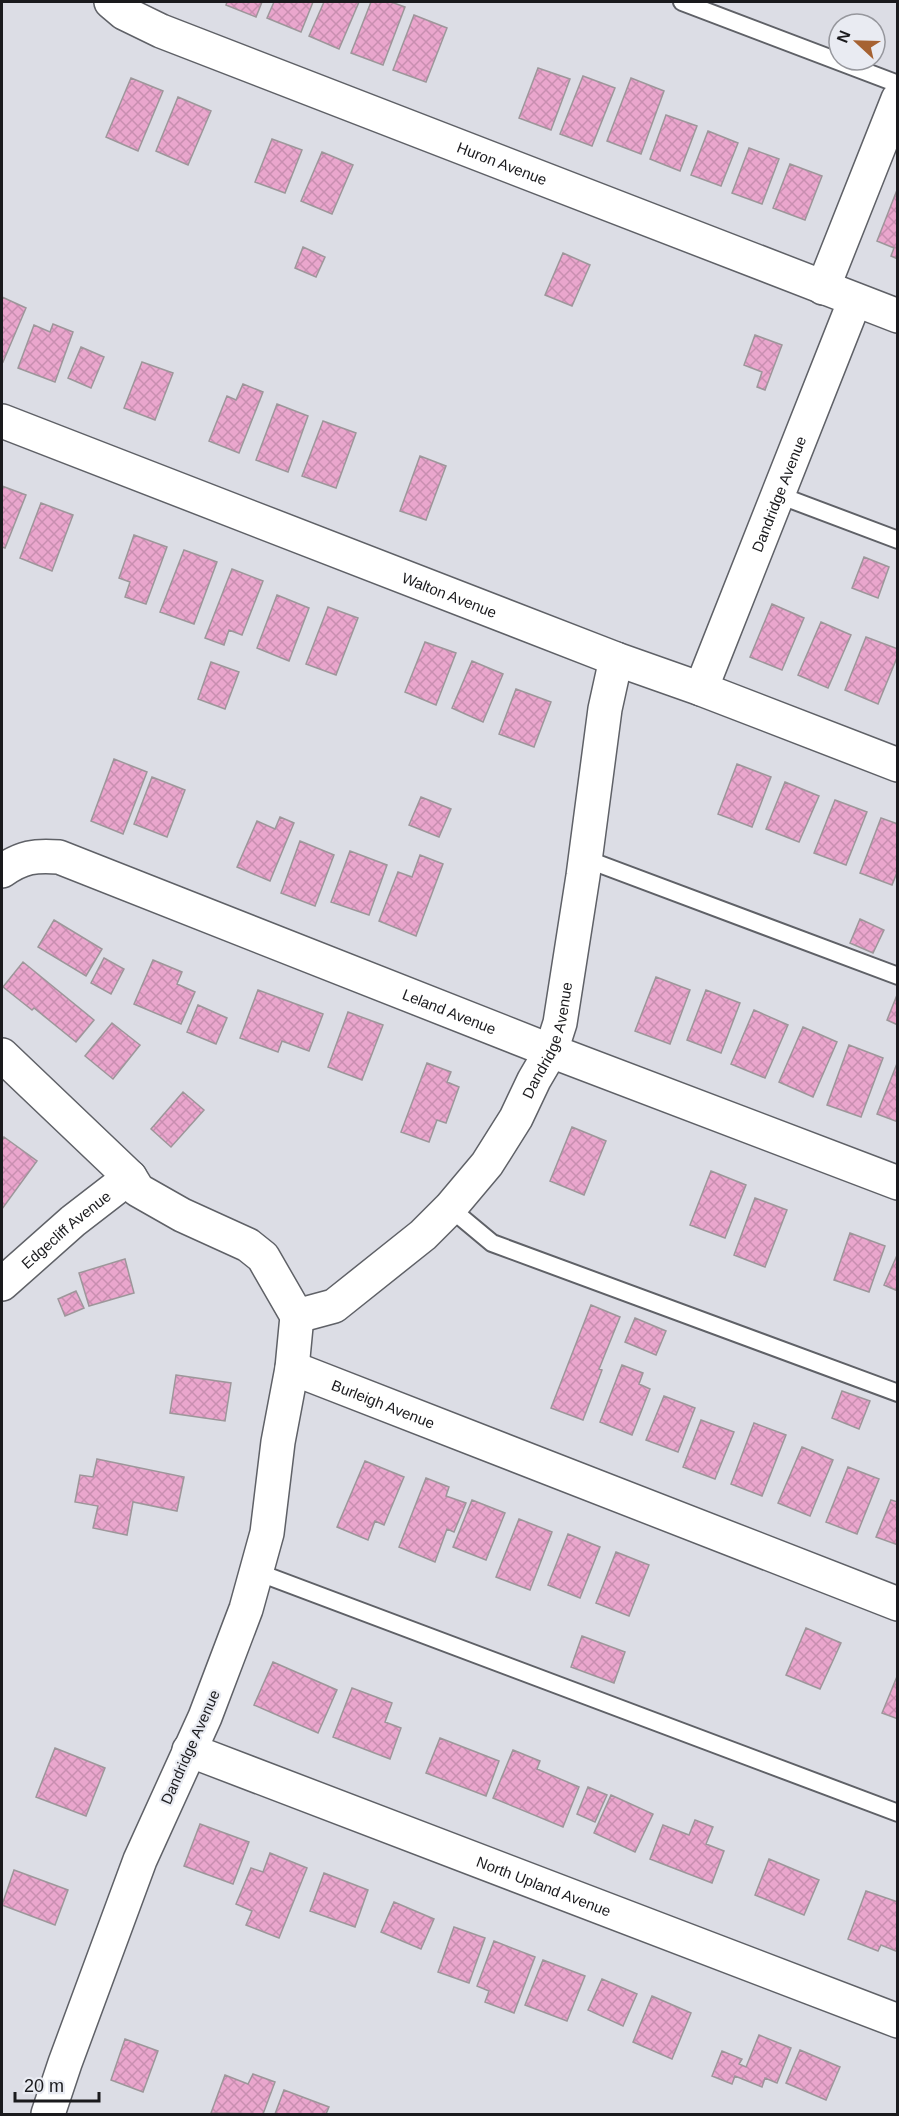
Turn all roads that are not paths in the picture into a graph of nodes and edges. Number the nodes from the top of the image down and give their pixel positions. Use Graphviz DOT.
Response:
graph roads {
  1 [pos="111,2"];
  2 [pos="682,2"];
  3 [pos="897,84"];
  4 [pos="897,99"];
  5 [pos="824,288"];
  6 [pos="855,300"];
  7 [pos="897,316"];
  8 [pos="2,421"];
  9 [pos="776,494"];
  10 [pos="897,540"];
  11 [pos="616,659"];
  12 [pos="700,689"];
  13 [pos="897,765"];
  14 [pos="586,859"];
  15 [pos="2,871"];
  16 [pos="897,976"];
  17 [pos="551,1052"];
  18 [pos="2,1055"];
  19 [pos="130,1177"];
  20 [pos="897,1184"];
  21 [pos="450,1208"];
  22 [pos="2,1284"];
  23 [pos="297,1316"];
  24 [pos="292,1368"];
  25 [pos="897,1393"];
  26 [pos="257,1572"];
  27 [pos="897,1604"];
  28 [pos="189,1750"];
  29 [pos="897,1813"];
  30 [pos="897,2021"];
  31 [pos="52,2113"];
  1 -- 5 [label="street, Huron Avenue"];
  2 -- 3 [label="lane"];
  4 -- 5 [label="street"];
  5 -- 6 [label="street, Huron Avenue"];
  6 -- 7 [label="street, Huron Avenue"];
  6 -- 9 [label="street, Dandridge Avenue"];
  8 -- 11 [label="street, Walton Avenue"];
  9 -- 10 [label="lane"];
  9 -- 12 [label="street, Dandridge Avenue"];
  11 -- 12 [label="street, Walton Avenue"];
  11 -- 14 [label="street, Dandridge Avenue"];
  12 -- 13 [label="street, Walton Avenue"];
  14 -- 16 [label="lane"];
  14 -- 17 [label="street, Dandridge Avenue"];
  15 -- 17 [label="street, Leland Avenue"];
  17 -- 20 [label="street, Leland Avenue"];
  17 -- 21 [label="street, Dandridge Avenue"];
  18 -- 19 [label="street"];
  19 -- 22 [label="street, Edgecliff Avenue"];
  19 -- 23 [label="street"];
  21 -- 23 [label="street, Dandridge Avenue"];
  21 -- 25 [label="lane"];
  23 -- 24 [label="street"];
  24 -- 26 [label="street, Dandridge Avenue"];
  24 -- 27 [label="street, Burleigh Avenue"];
  26 -- 28 [label="street, Dandridge Avenue"];
  26 -- 29 [label="lane"];
  28 -- 30 [label="street, North Upland Avenue"];
  28 -- 31 [label="street, Dandridge Avenue"];
}
